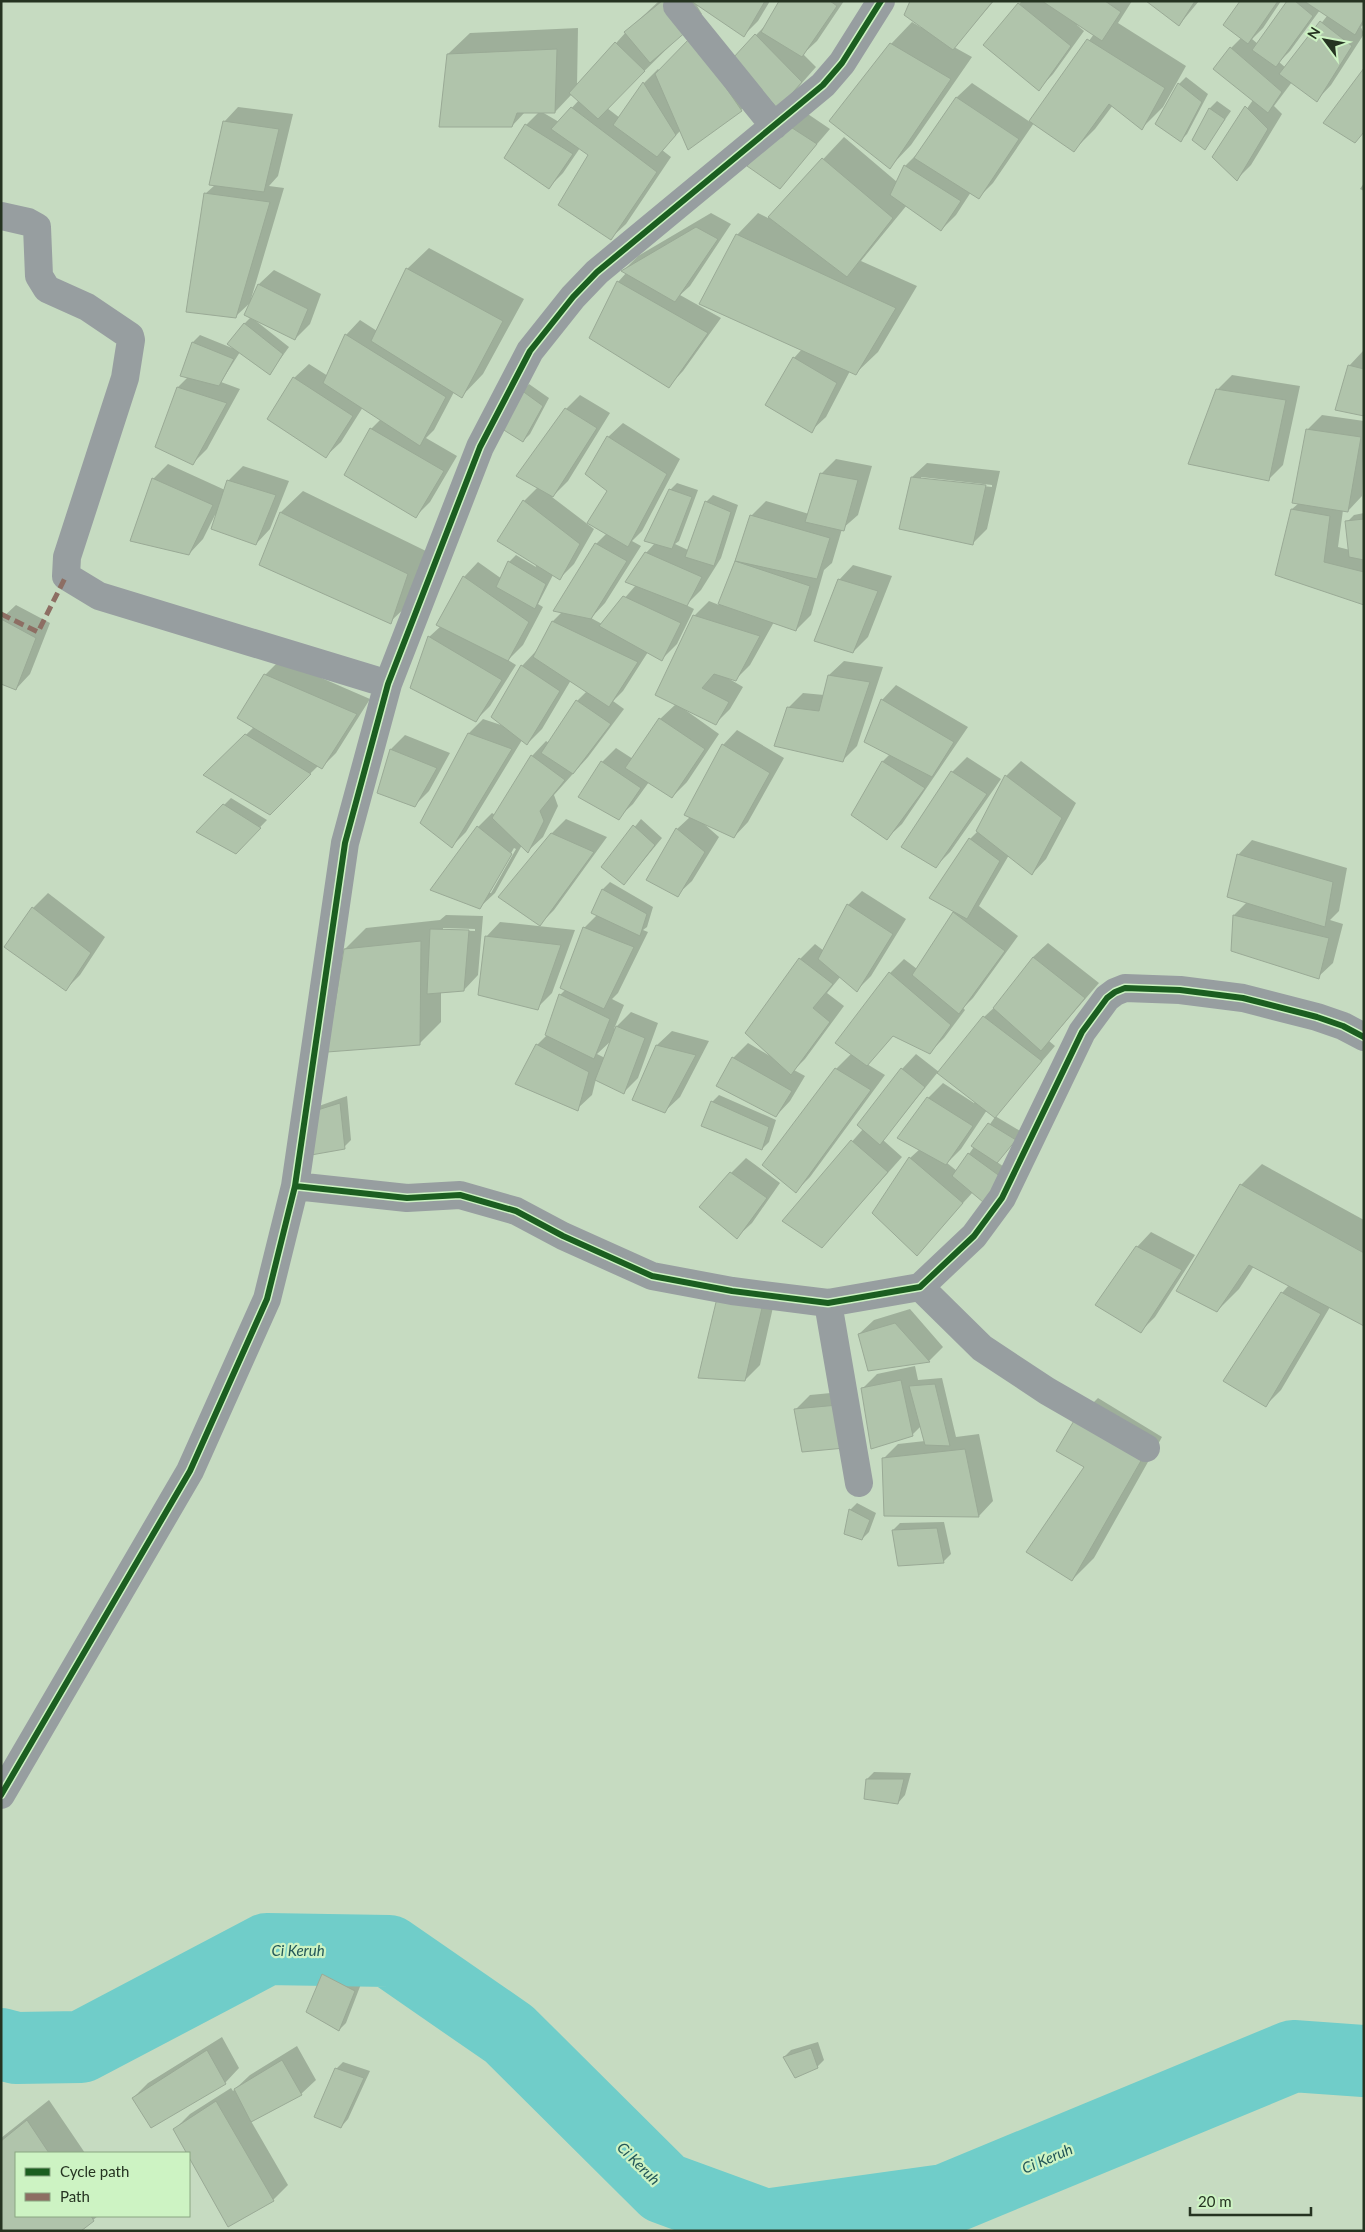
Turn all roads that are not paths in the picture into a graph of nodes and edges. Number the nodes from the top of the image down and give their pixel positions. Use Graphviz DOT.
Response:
graph roads {
  1 [pos="880,1"];
  2 [pos="677,6"];
  3 [pos="774,126"];
  4 [pos="1,216"];
  5 [pos="388,684"];
  6 [pos="1364,1037"];
  7 [pos="295,1186"];
  8 [pos="920,1287"];
  9 [pos="828,1303"];
  10 [pos="1146,1448"];
  11 [pos="859,1483"];
  12 [pos="1,1795"];
  1 -- 3 [label="street"];
  2 -- 3 [label="street"];
  3 -- 5 [label="street"];
  4 -- 5 [label="street"];
  5 -- 7 [label="street"];
  6 -- 8 [label="street"];
  7 -- 9 [label="street"];
  7 -- 12 [label="street"];
  8 -- 9 [label="street"];
  8 -- 10 [label="street"];
  9 -- 11 [label="street"];
}
